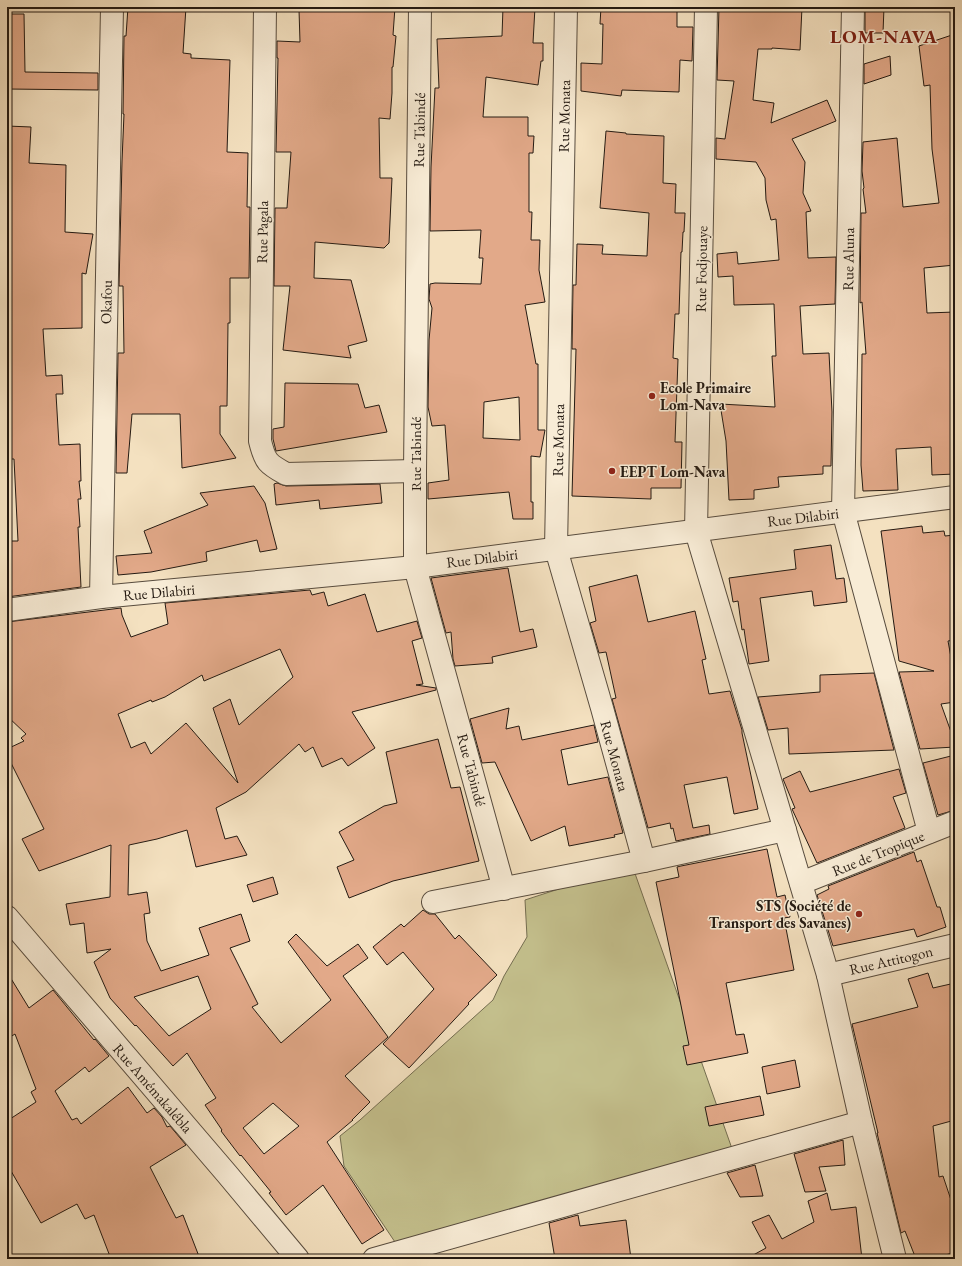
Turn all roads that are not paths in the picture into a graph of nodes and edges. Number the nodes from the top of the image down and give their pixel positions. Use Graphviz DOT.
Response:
graph roads {
  1 [pos="112,7"];
  2 [pos="265,7"];
  3 [pos="420,7"];
  4 [pos="566,7"];
  5 [pos="706,7"];
  6 [pos="853,7"];
  7 [pos="415,471"];
  8 [pos="955,497"];
  9 [pos="843,511"];
  10 [pos="696,531"];
  11 [pos="556,549"];
  12 [pos="415,566"];
  13 [pos="101,597"];
  14 [pos="7,610"];
  15 [pos="955,822"];
  16 [pos="785,830"];
  17 [pos="929,832"];
  18 [pos="644,861"];
  19 [pos="801,883"];
  20 [pos="504,889"];
  21 [pos="434,902"];
  22 [pos="10,928"];
  23 [pos="955,945"];
  24 [pos="828,975"];
  25 [pos="861,1122"];
  26 [pos="298,1259"];
  27 [pos="374,1259"];
  28 [pos="895,1259"];
  1 -- 13 [label="street, Okafou"];
  2 -- 7 [label="street, Rue Pagala"];
  3 -- 7 [label="street, Rue Tabindé"];
  4 -- 11 [label="street, Rue Monata"];
  5 -- 10 [label="street, Rue Fodjouaye"];
  6 -- 9 [label="street, Rue Aluna"];
  7 -- 12 [label="street, Rue Tabindé"];
  8 -- 9 [label="street, Rue Dilabiri"];
  9 -- 10 [label="street, Rue Dilabiri"];
  9 -- 17 [label="street, Rue Aluna"];
  10 -- 11 [label="street, Rue Dilabiri"];
  10 -- 16 [label="street, Rue Fodjouaye"];
  11 -- 12 [label="street, Rue Dilabiri"];
  11 -- 18 [label="street, Rue Monata"];
  12 -- 13 [label="street, Rue Dilabiri"];
  12 -- 20 [label="street, Rue Tabindé"];
  13 -- 14 [label="street, Rue Dilabiri"];
  15 -- 17 [label="street, Rue de Tropique"];
  16 -- 18 [label="street"];
  16 -- 19 [label="street, Rue Fodjouaye"];
  17 -- 19 [label="street, Rue de Tropique"];
  18 -- 20 [label="street"];
  19 -- 24 [label="street, Rue Fodjouaye"];
  20 -- 21 [label="street"];
  22 -- 26 [label="street, Rue Amémakalébla"];
  23 -- 24 [label="street, Rue Attitogon"];
  24 -- 25 [label="street, Rue Fodjouaye"];
  25 -- 27 [label="street"];
  25 -- 28 [label="street, Rue Fodjouaye"];
}
